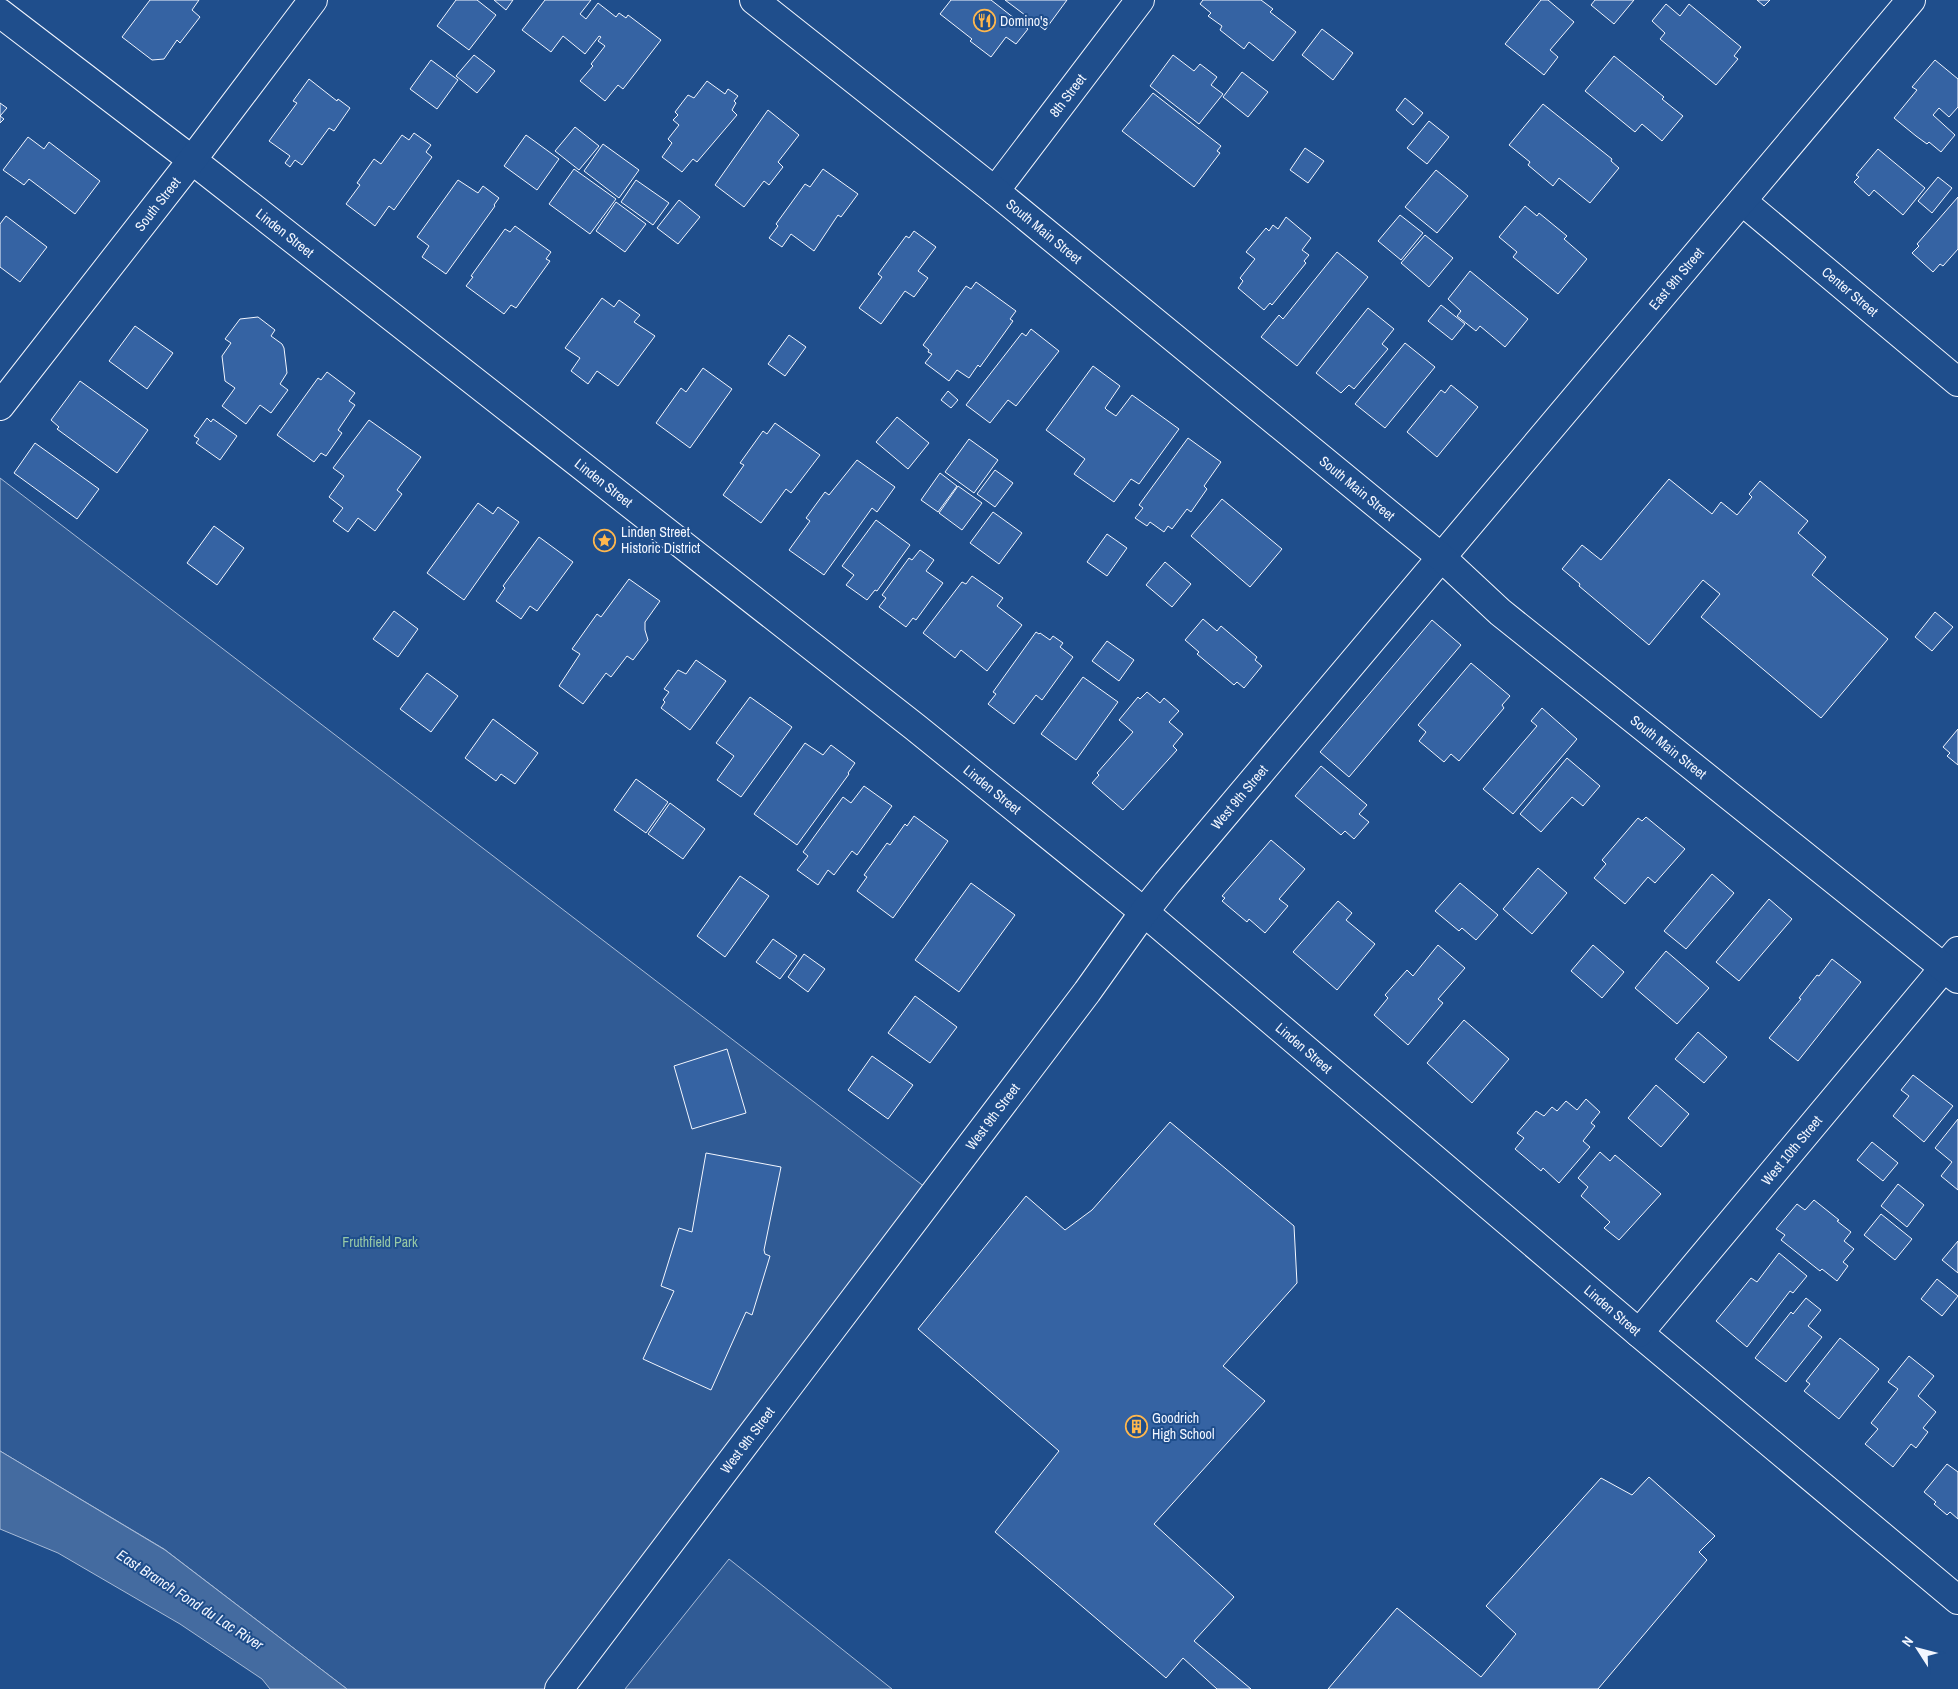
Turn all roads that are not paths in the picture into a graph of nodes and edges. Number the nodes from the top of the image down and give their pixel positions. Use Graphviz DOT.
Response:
graph roads {
  1 [pos="313,0"];
  2 [pos="754,0"];
  3 [pos="1140,0"];
  4 [pos="1911,0"];
  5 [pos="0,13"];
  6 [pos="192,160"];
  7 [pos="995,191"];
  8 [pos="1742,201"];
  9 [pos="1958,382"];
  10 [pos="0,406"];
  11 [pos="1441,557"];
  12 [pos="1144,912"];
  13 [pos="1953,966"];
  14 [pos="1639,1334"];
  15 [pos="1958,1600"];
  16 [pos="559,1689"];
  1 -- 6 [label="street, South Street"];
  2 -- 7 [label="street, South Main Street"];
  3 -- 7 [label="street, 8th Street"];
  4 -- 8 [label="street, East 9th Street"];
  5 -- 6 [label="street, Linden Street"];
  6 -- 10 [label="street, South Street"];
  6 -- 12 [label="street, Linden Street"];
  7 -- 11 [label="street, South Main Street"];
  8 -- 9 [label="street, Center Street"];
  8 -- 11 [label="street, East 9th Street"];
  11 -- 12 [label="street, West 9th Street"];
  11 -- 13 [label="street, South Main Street"];
  12 -- 14 [label="street, Linden Street"];
  12 -- 16 [label="street, West 9th Street"];
  13 -- 14 [label="street, West 10th Street"];
  14 -- 15 [label="street, Linden Street"];
}
